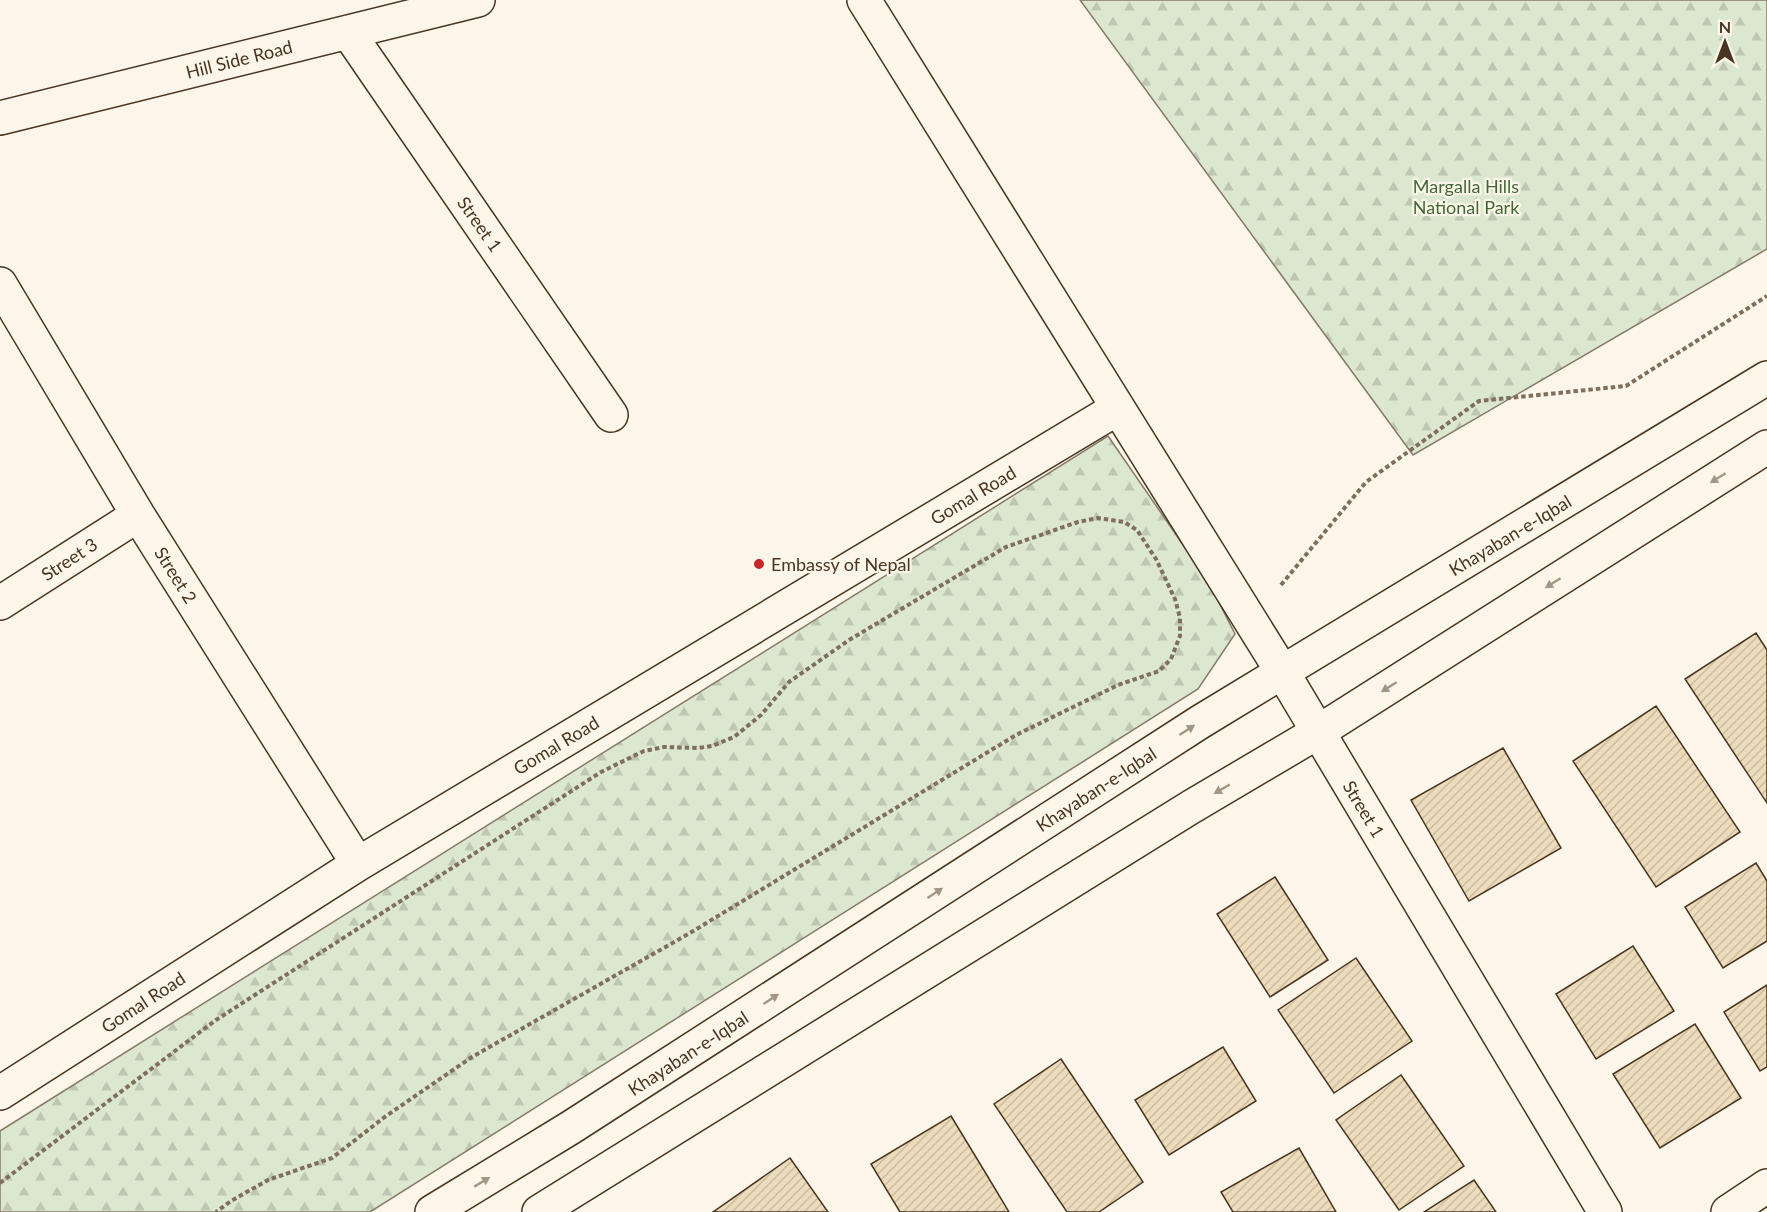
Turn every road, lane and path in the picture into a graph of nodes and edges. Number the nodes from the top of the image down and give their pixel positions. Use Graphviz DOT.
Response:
graph roads {
  1 [pos="478,0"];
  2 [pos="864,0"];
  3 [pos="348,32"];
  4 [pos="0,118"];
  5 [pos="0,284"];
  6 [pos="1767,296"];
  7 [pos="1767,378"];
  8 [pos="1118,408"];
  9 [pos="611,416"];
  10 [pos="1767,447"];
  11 [pos="138,515"];
  12 [pos="1281,585"];
  13 [pos="0,603"];
  14 [pos="1283,673"];
  15 [pos="1318,732"];
  16 [pos="358,864"];
  17 [pos="0,1093"];
  18 [pos="0,1183"];
  19 [pos="1767,1186"];
  20 [pos="216,1212"];
  21 [pos="432,1212"];
  22 [pos="539,1212"];
  23 [pos="1605,1212"];
  24 [pos="1728,1212"];
  1 -- 3 [label="street, Hill Side Road"];
  2 -- 8 [label="street, Street 1"];
  3 -- 4 [label="street, Hill Side Road"];
  3 -- 9 [label="street, Street 1"];
  5 -- 11 [label="street, Street 2"];
  6 -- 12 [label="path"];
  7 -- 14 [label="street, Khayaban-e-Iqbal"];
  8 -- 14 [label="street, Street 1"];
  8 -- 16 [label="street, Gomal Road"];
  10 -- 15 [label="street, one-way"];
  11 -- 13 [label="street, Street 3"];
  11 -- 16 [label="street, Street 2"];
  14 -- 15 [label="street, Street 1"];
  21 -- 14 [label="street, Khayaban-e-Iqbal, one-way"];
  15 -- 22 [label="street, one-way"];
  15 -- 23 [label="street, Street 1"];
  16 -- 17 [label="street, Gomal Road"];
  18 -- 20 [label="path"];
  19 -- 24 [label="street"];
}
